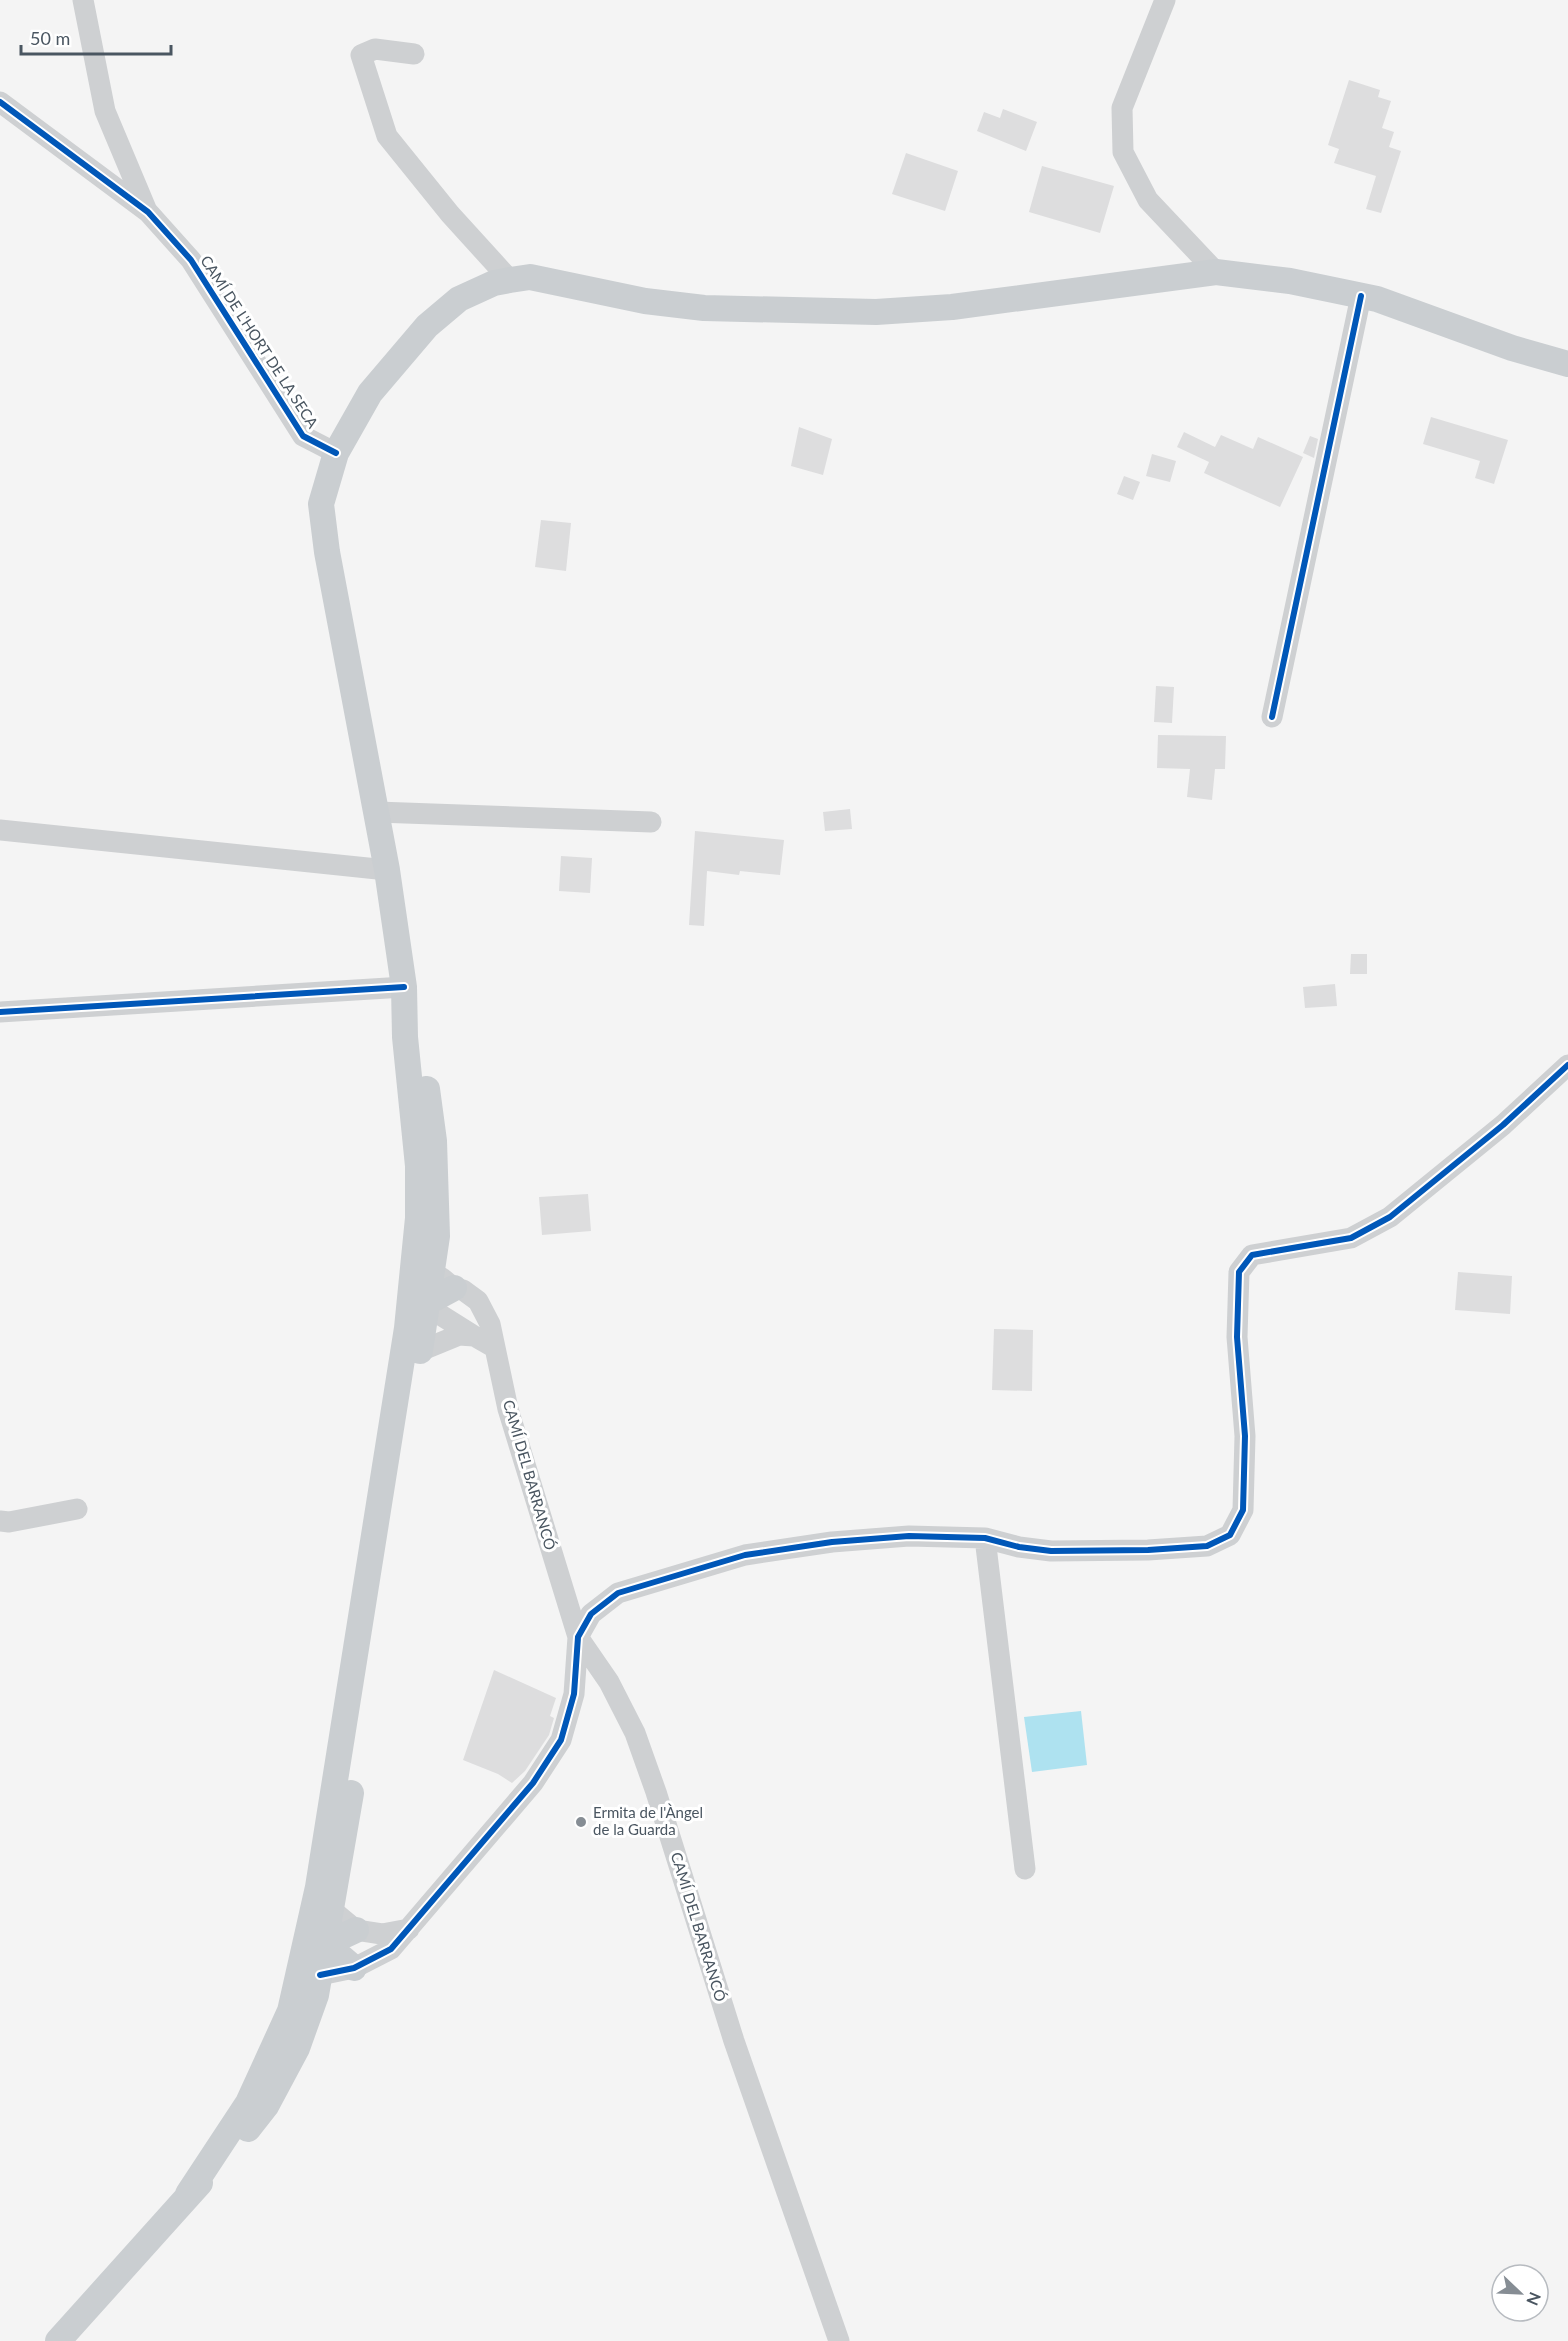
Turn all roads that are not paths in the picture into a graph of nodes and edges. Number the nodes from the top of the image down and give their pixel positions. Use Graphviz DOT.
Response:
graph roads {
  1 [pos="83,0"];
  2 [pos="1165,0"];
  3 [pos="414,54"];
  4 [pos="0,102"];
  5 [pos="148,212"];
  6 [pos="1215,272"];
  7 [pos="510,280"];
  8 [pos="1362,296"];
  9 [pos="1568,364"];
  10 [pos="336,453"];
  11 [pos="1272,717"];
  12 [pos="377,812"];
  13 [pos="651,822"];
  14 [pos="0,830"];
  15 [pos="387,870"];
  16 [pos="404,987"];
  17 [pos="0,1012"];
  18 [pos="1568,1065"];
  19 [pos="418,1201"];
  20 [pos="432,1270"];
  21 [pos="454,1288"];
  22 [pos="434,1308"];
  23 [pos="474,1335"];
  24 [pos="495,1348"];
  25 [pos="420,1351"];
  26 [pos="378,1506"];
  27 [pos="77,1509"];
  28 [pos="0,1521"];
  29 [pos="985,1538"];
  30 [pos="578,1637"];
  31 [pos="322,1860"];
  32 [pos="1025,1869"];
  33 [pos="332,1910"];
  34 [pos="409,1929"];
  35 [pos="356,1930"];
  36 [pos="326,1944"];
  37 [pos="354,1968"];
  38 [pos="320,1974"];
  39 [pos="248,2103"];
  40 [pos="188,2194"];
  41 [pos="58,2341"];
  42 [pos="839,2341"];
  1 -- 5 [label="street"];
  2 -- 6 [label="street"];
  3 -- 7 [label="street"];
  4 -- 5 [label="street, CAMÍ DE L'HORT DE LA SECA"];
  5 -- 10 [label="street, CAMÍ DE L'HORT DE LA SECA"];
  6 -- 7 [label="main road"];
  6 -- 8 [label="main road"];
  7 -- 10 [label="main road"];
  8 -- 9 [label="main road"];
  8 -- 11 [label="street"];
  10 -- 12 [label="main road"];
  12 -- 13 [label="street"];
  12 -- 15 [label="main road"];
  14 -- 15 [label="street"];
  15 -- 16 [label="main road"];
  16 -- 17 [label="street"];
  16 -- 19 [label="main road"];
  16 -- 20 [label="main road"];
  18 -- 29 [label="street"];
  19 -- 22 [label="main road"];
  19 -- 26 [label="main road"];
  20 -- 21 [label="street, CAMÍ DEL BARRANCÓ"];
  20 -- 22 [label="main road"];
  21 -- 22 [label="main road"];
  21 -- 24 [label="street, CAMÍ DEL BARRANCÓ"];
  22 -- 23 [label="street"];
  22 -- 25 [label="main road"];
  22 -- 26 [label="main road"];
  23 -- 24 [label="street"];
  23 -- 25 [label="street"];
  24 -- 30 [label="street, CAMÍ DEL BARRANCÓ"];
  25 -- 33 [label="main road"];
  26 -- 31 [label="main road"];
  27 -- 28 [label="street"];
  29 -- 30 [label="street"];
  29 -- 32 [label="street"];
  30 -- 34 [label="street"];
  30 -- 42 [label="street, CAMÍ DEL BARRANCÓ"];
  31 -- 36 [label="main road"];
  31 -- 39 [label="main road"];
  33 -- 35 [label="street"];
  33 -- 36 [label="main road"];
  34 -- 35 [label="street"];
  34 -- 37 [label="street"];
  35 -- 36 [label="main road"];
  36 -- 37 [label="main road"];
  36 -- 38 [label="main road"];
  36 -- 39 [label="main road"];
  37 -- 38 [label="street"];
  38 -- 40 [label="main road"];
  39 -- 40 [label="main road"];
  40 -- 41 [label="main road"];
}
